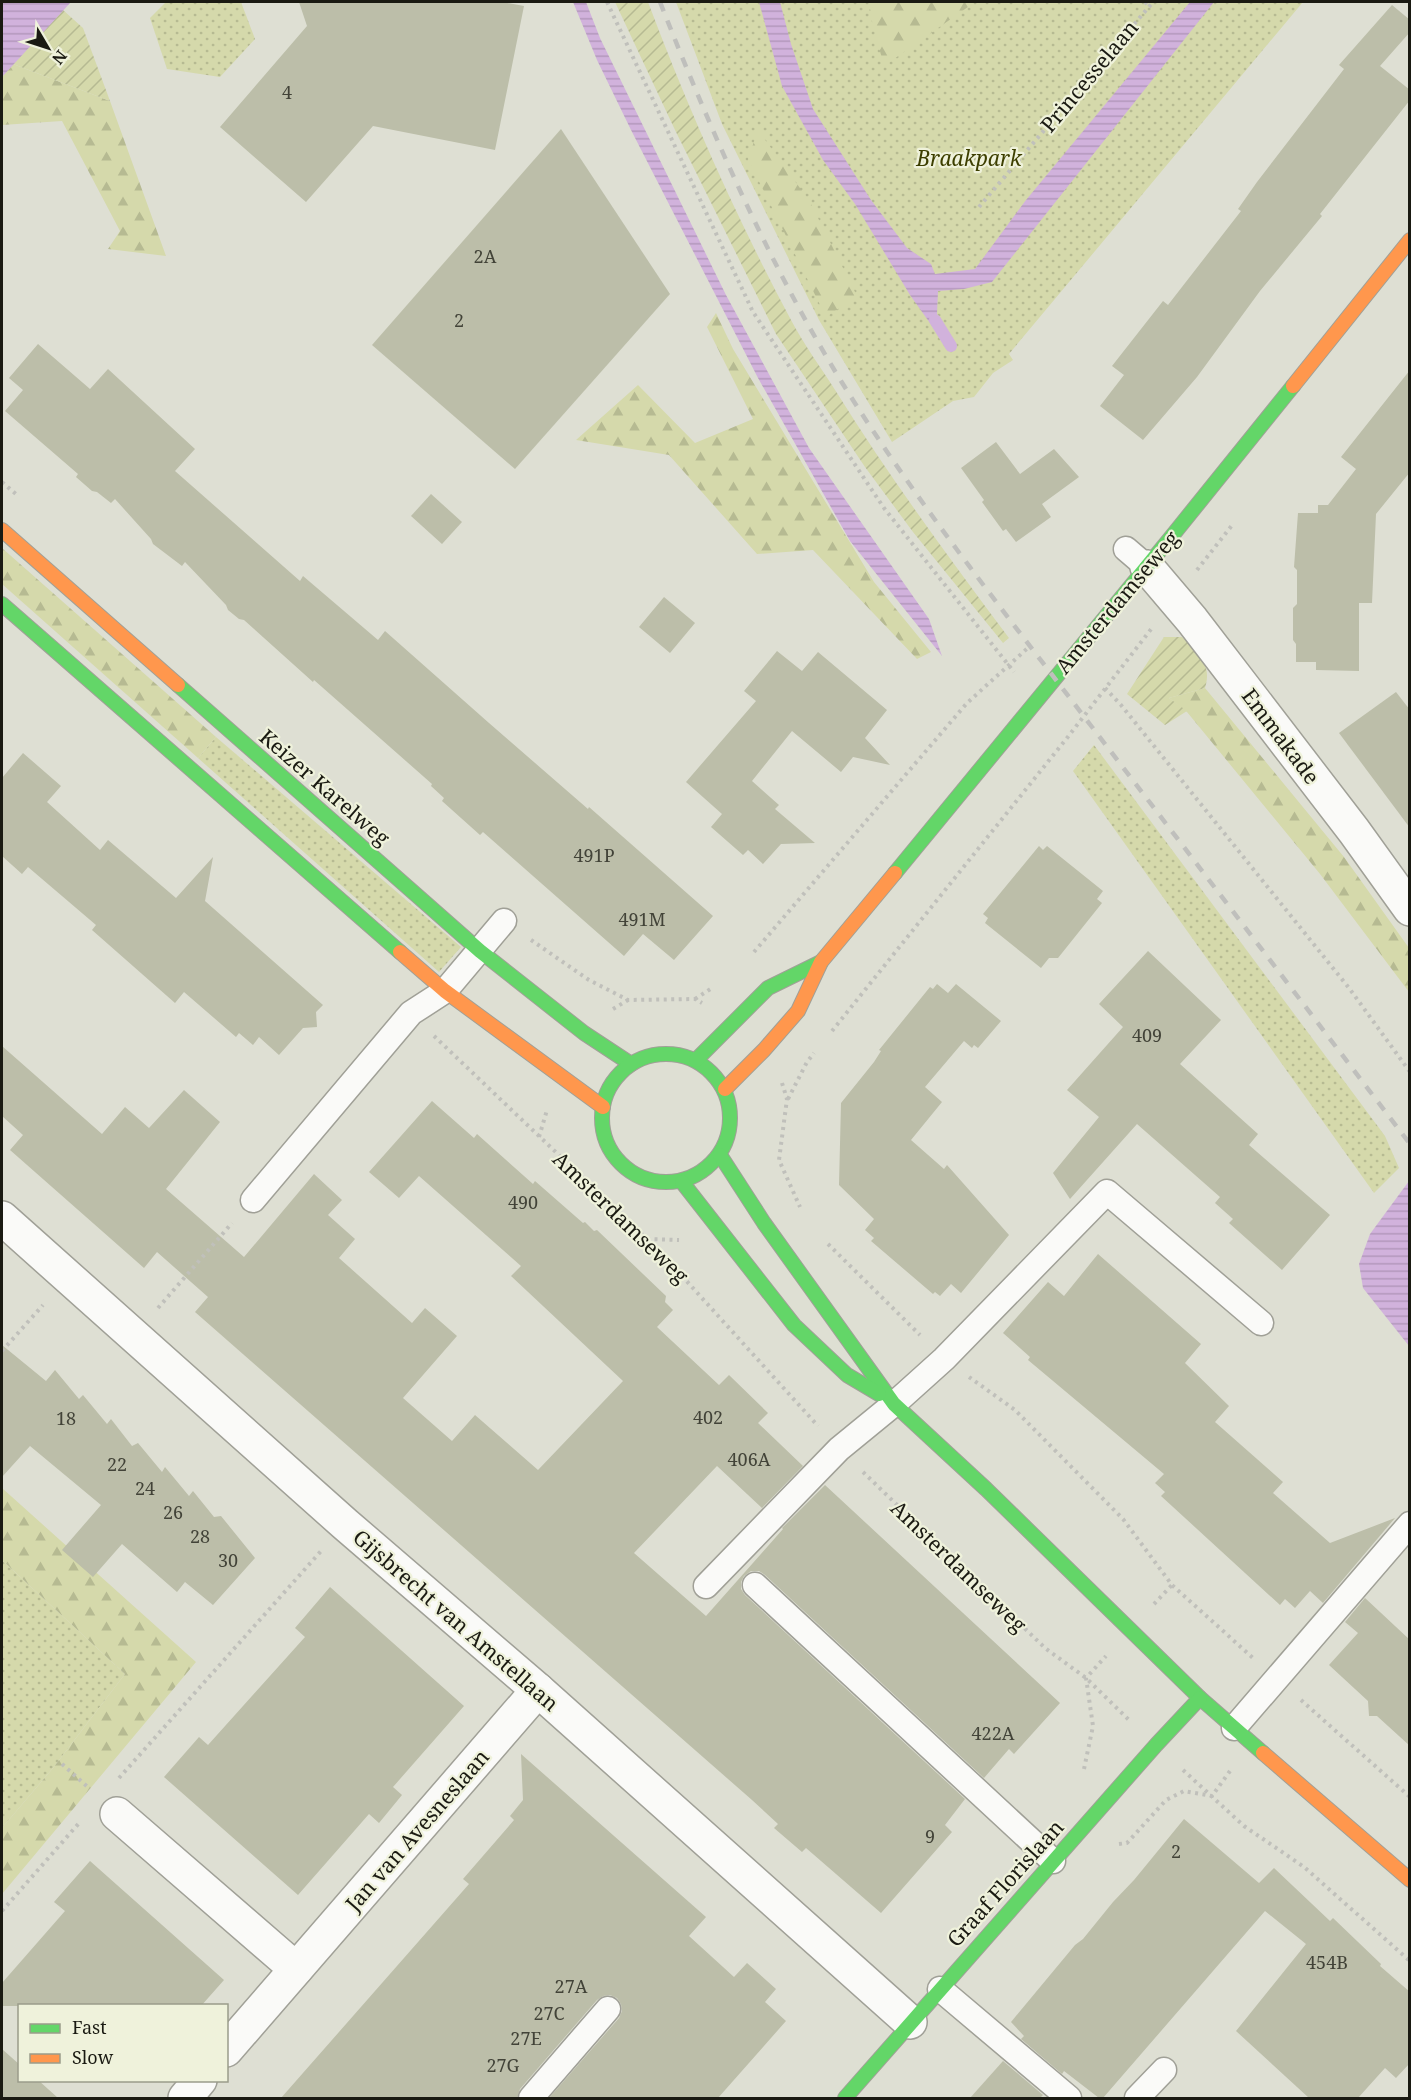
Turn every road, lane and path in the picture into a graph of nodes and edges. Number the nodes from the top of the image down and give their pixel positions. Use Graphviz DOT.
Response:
graph roads {
  1 [pos="607,2"];
  2 [pos="1145,2"];
  3 [pos="1153,2"];
  4 [pos="1149,6"];
  5 [pos="979,207"];
  6 [pos="1410,240"];
  7 [pos="2,530"];
  8 [pos="1137,558"];
  9 [pos="1175,598"];
  10 [pos="2,604"];
  11 [pos="1105,688"];
  12 [pos="1410,909"];
  13 [pos="504,921"];
  14 [pos="480,951"];
  15 [pos="754,953"];
  16 [pos="821,962"];
  17 [pos="718,984"];
  18 [pos="445,991"];
  19 [pos="695,999"];
  20 [pos="830,1034"];
  21 [pos="815,1052"];
  22 [pos="696,1060"];
  23 [pos="631,1064"];
  24 [pos="1410,1072"];
  25 [pos="725,1089"];
  26 [pos="787,1099"];
  27 [pos="603,1107"];
  28 [pos="539,1138"];
  29 [pos="720,1155"];
  30 [pos="682,1182"];
  31 [pos="253,1200"];
  32 [pos="2,1218"];
  33 [pos="67,1277"];
  34 [pos="1262,1323"];
  35 [pos="134,1336"];
  36 [pos="2,1351"];
  37 [pos="894,1404"];
  38 [pos="839,1449"];
  39 [pos="345,1524"];
  40 [pos="1410,1524"];
  41 [pos="755,1585"];
  42 [pos="1172,1585"];
  43 [pos="706,1586"];
  44 [pos="1131,1630"];
  45 [pos="1086,1678"];
  46 [pos="1276,1678"];
  47 [pos="538,1690"];
  48 [pos="1200,1698"];
  49 [pos="1243,1735"];
  50 [pos="1155,1745"];
  51 [pos="1082,1777"];
  52 [pos="116,1781"];
  53 [pos="1212,1796"];
  54 [pos="1410,1797"];
  55 [pos="101,1815"];
  56 [pos="1058,1856"];
  57 [pos="1410,1880"];
  58 [pos="2,1911"];
  59 [pos="1410,1961"];
  60 [pos="296,1969"];
  61 [pos="940,1989"];
  62 [pos="608,2009"];
  63 [pos="910,2022"];
  64 [pos="228,2048"];
  65 [pos="1164,2070"];
  66 [pos="198,2082"];
  67 [pos="185,2098"];
  68 [pos="531,2098"];
  69 [pos="845,2098"];
  70 [pos="1069,2098"];
  71 [pos="1137,2098"];
  1 -- 15 [label="path"];
  2 -- 4 [label="path"];
  3 -- 4 [label="path, Princesselaan"];
  4 -- 5 [label="path, Princesselaan"];
  6 -- 8 [label="main road, Amsterdamseweg"];
  7 -- 14 [label="main road, Keizer Karelweg"];
  8 -- 9 [label="street, Emmakade"];
  8 -- 16 [label="main road, Amsterdamseweg"];
  9 -- 11 [label="path"];
  9 -- 12 [label="street, Emmakade"];
  10 -- 18 [label="main road"];
  11 -- 20 [label="path"];
  11 -- 24 [label="path"];
  13 -- 14 [label="lane"];
  14 -- 18 [label="lane"];
  14 -- 23 [label="main road, Keizer Karelweg"];
  16 -- 22 [label="main road, Amsterdamseweg"];
  16 -- 25 [label="main road, Amsterdamseweg"];
  17 -- 19 [label="path"];
  18 -- 27 [label="main road"];
  18 -- 31 [label="lane"];
  21 -- 26 [label="path"];
  22 -- 23 [label="main road"];
  22 -- 25 [label="main road"];
  23 -- 27 [label="main road"];
  25 -- 29 [label="main road"];
  27 -- 30 [label="main road"];
  28 -- 38 [label="path, Amsterdamseweg"];
  29 -- 30 [label="main road"];
  29 -- 37 [label="main road"];
  30 -- 37 [label="main road"];
  31 -- 35 [label="path"];
  32 -- 33 [label="street, Gijsbrecht van Amstellaan"];
  33 -- 35 [label="street, Gijsbrecht van Amstellaan"];
  33 -- 36 [label="path"];
  34 -- 37 [label="lane"];
  35 -- 39 [label="street, Gijsbrecht van Amstellaan"];
  37 -- 38 [label="lane"];
  37 -- 44 [label="main road"];
  38 -- 43 [label="lane"];
  38 -- 45 [label="path, Amsterdamseweg"];
  39 -- 47 [label="street, Gijsbrecht van Amstellaan"];
  39 -- 52 [label="path"];
  40 -- 46 [label="lane"];
  41 -- 56 [label="lane"];
  42 -- 44 [label="path"];
  44 -- 45 [label="path"];
  44 -- 48 [label="main road"];
  45 -- 50 [label="path, Amsterdamseweg"];
  45 -- 51 [label="path"];
  46 -- 49 [label="lane"];
  46 -- 54 [label="path"];
  47 -- 60 [label="street, Jan van Avesneslaan"];
  47 -- 63 [label="street, Gijsbrecht van Amstellaan"];
  48 -- 49 [label="main road"];
  48 -- 50 [label="main road, Graaf Florislaan"];
  49 -- 53 [label="path"];
  49 -- 57 [label="main road"];
  50 -- 53 [label="path, Amsterdamseweg"];
  50 -- 56 [label="main road, Graaf Florislaan"];
  53 -- 56 [label="path"];
  53 -- 59 [label="path, Amsterdamseweg"];
  55 -- 58 [label="path"];
  55 -- 60 [label="street"];
  56 -- 61 [label="main road, Graaf Florislaan"];
  60 -- 64 [label="street, Jan van Avesneslaan"];
  61 -- 63 [label="main road, Graaf Florislaan"];
  61 -- 70 [label="lane"];
  62 -- 68 [label="lane"];
  63 -- 69 [label="main road, Graaf Florislaan"];
  65 -- 71 [label="lane"];
  66 -- 67 [label="street"];
}
